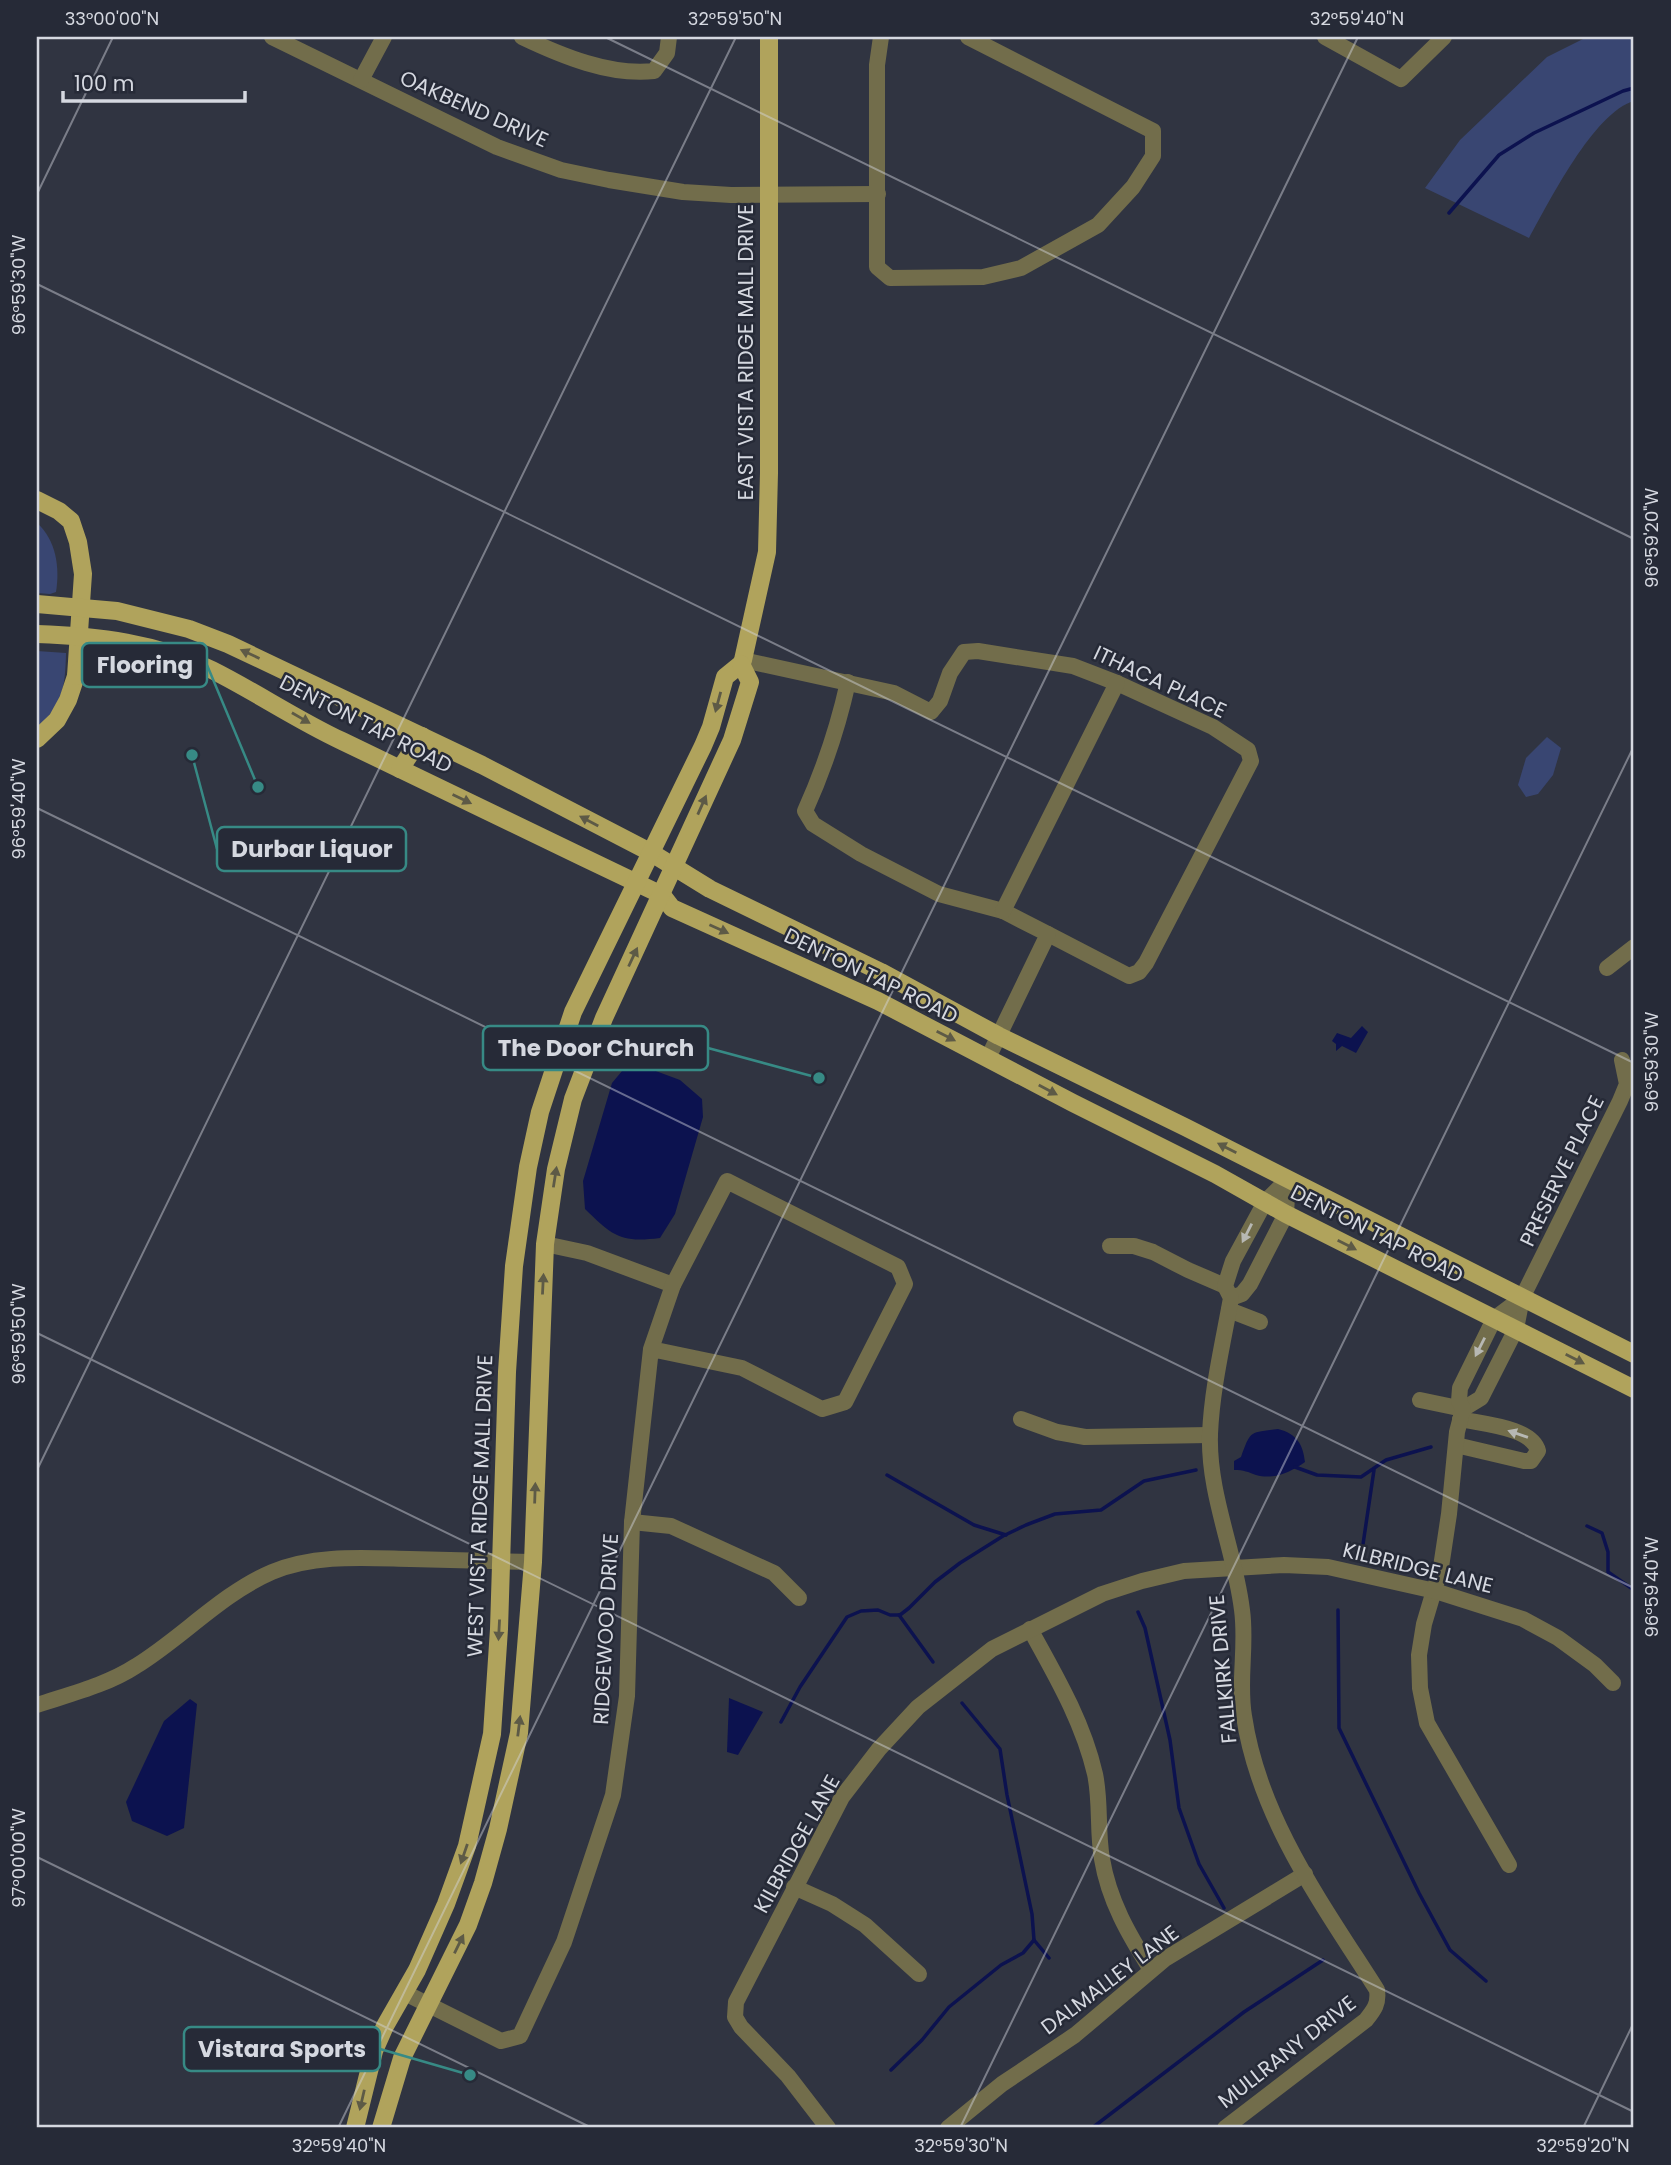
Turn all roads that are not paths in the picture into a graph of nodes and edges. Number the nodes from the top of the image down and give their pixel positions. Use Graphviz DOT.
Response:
graph roads {
  1 [pos="272,37"];
  2 [pos="384,37"];
  3 [pos="522,37"];
  4 [pos="669,37"];
  5 [pos="769,37"];
  6 [pos="881,37"];
  7 [pos="968,37"];
  8 [pos="1325,37"];
  9 [pos="1444,37"];
  10 [pos="360,80"];
  11 [pos="769,194"];
  12 [pos="878,194"];
  13 [pos="37,500"];
  14 [pos="80,557"];
  15 [pos="37,604"];
  16 [pos="82,607"];
  17 [pos="112,610"];
  18 [pos="37,634"];
  19 [pos="79,635"];
  20 [pos="127,643"];
  21 [pos="742,662"];
  22 [pos="76,676"];
  23 [pos="848,682"];
  24 [pos="1117,682"];
  25 [pos="422,736"];
  26 [pos="37,739"];
  27 [pos="400,769"];
  28 [pos="650,852"];
  29 [pos="675,867"];
  30 [pos="636,883"];
  31 [pos="662,895"];
  32 [pos="1003,911"];
  33 [pos="1048,934"];
  34 [pos="1634,947"];
  35 [pos="1607,968"];
  36 [pos="999,1036"];
  37 [pos="988,1058"];
  38 [pos="1622,1060"];
  39 [pos="1288,1179"];
  40 [pos="1265,1202"];
  41 [pos="1286,1214"];
  42 [pos="519,1227"];
  43 [pos="545,1244"];
  44 [pos="1110,1246"];
  45 [pos="673,1285"];
  46 [pos="1229,1298"];
  47 [pos="1522,1298"];
  48 [pos="1494,1319"];
  49 [pos="1260,1322"];
  50 [pos="1516,1329"];
  51 [pos="651,1349"];
  52 [pos="1634,1354"];
  53 [pos="1634,1389"];
  54 [pos="1420,1400"];
  55 [pos="1461,1414"];
  56 [pos="1021,1419"];
  57 [pos="1210,1435"];
  58 [pos="1456,1445"];
  59 [pos="632,1522"];
  60 [pos="502,1562"];
  61 [pos="533,1562"];
  62 [pos="1234,1569"];
  63 [pos="1434,1591"];
  64 [pos="799,1598"];
  65 [pos="1030,1629"];
  66 [pos="1613,1683"];
  67 [pos="37,1705"];
  68 [pos="1509,1864"];
  69 [pos="1305,1874"];
  70 [pos="794,1887"];
  71 [pos="1151,1970"];
  72 [pos="919,1974"];
  73 [pos="405,1993"];
  74 [pos="428,2005"];
  75 [pos="1376,2008"];
  76 [pos="355,2128"];
  77 [pos="381,2128"];
  78 [pos="828,2128"];
  79 [pos="948,2128"];
  80 [pos="1225,2128"];
  1 -- 10 [label="street, OAKBEND DRIVE"];
  2 -- 10 [label="street"];
  3 -- 4 [label="street"];
  5 -- 11 [label="main road, EAST VISTA RIDGE MALL DRIVE"];
  6 -- 12 [label="street"];
  7 -- 12 [label="street"];
  8 -- 9 [label="street"];
  10 -- 11 [label="street, OAKBEND DRIVE"];
  11 -- 12 [label="street, OAKBEND DRIVE"];
  11 -- 21 [label="main road, EAST VISTA RIDGE MALL DRIVE"];
  13 -- 14 [label="main road"];
  14 -- 16 [label="main road"];
  14 -- 17 [label="main road"];
  15 -- 16 [label="main road, DENTON TAP ROAD"];
  16 -- 17 [label="main road, DENTON TAP ROAD"];
  16 -- 19 [label="main road"];
  25 -- 17 [label="main road, DENTON TAP ROAD, one-way"];
  18 -- 19 [label="main road, DENTON TAP ROAD"];
  19 -- 20 [label="main road, DENTON TAP ROAD"];
  19 -- 22 [label="main road"];
  20 -- 22 [label="main road"];
  20 -- 27 [label="main road, DENTON TAP ROAD, one-way"];
  21 -- 23 [label="street, ITHACA PLACE"];
  21 -- 28 [label="main road, EAST VISTA RIDGE MALL DRIVE, one-way"];
  29 -- 21 [label="main road, EAST VISTA RIDGE MALL DRIVE, one-way"];
  22 -- 26 [label="main road"];
  23 -- 24 [label="street, ITHACA PLACE"];
  23 -- 32 [label="street, ITHACA PLACE"];
  24 -- 32 [label="street"];
  24 -- 33 [label="street, ITHACA PLACE"];
  25 -- 27 [label="main road"];
  28 -- 25 [label="main road, DENTON TAP ROAD, one-way"];
  27 -- 30 [label="main road, DENTON TAP ROAD, one-way"];
  28 -- 29 [label="main road, DENTON TAP ROAD"];
  28 -- 30 [label="main road, EAST VISTA RIDGE MALL DRIVE"];
  29 -- 31 [label="main road, EAST VISTA RIDGE MALL DRIVE"];
  29 -- 36 [label="main road, DENTON TAP ROAD"];
  30 -- 31 [label="main road, DENTON TAP ROAD"];
  30 -- 42 [label="main road, WEST VISTA RIDGE MALL DRIVE"];
  31 -- 37 [label="main road, DENTON TAP ROAD, one-way"];
  43 -- 31 [label="main road, one-way"];
  32 -- 33 [label="street, ITHACA PLACE"];
  33 -- 36 [label="street"];
  34 -- 35 [label="street"];
  36 -- 37 [label="street"];
  39 -- 36 [label="main road, DENTON TAP ROAD, one-way"];
  37 -- 40 [label="main road, DENTON TAP ROAD, one-way"];
  38 -- 47 [label="street, PRESERVE PLACE"];
  39 -- 40 [label="street, FALLKIRK DRIVE"];
  39 -- 41 [label="street"];
  39 -- 47 [label="main road, DENTON TAP ROAD"];
  40 -- 41 [label="main road, DENTON TAP ROAD"];
  40 -- 46 [label="street, FALLKIRK DRIVE, one-way"];
  41 -- 46 [label="street"];
  41 -- 48 [label="main road, DENTON TAP ROAD, one-way"];
  42 -- 43 [label="main road"];
  42 -- 60 [label="main road, WEST VISTA RIDGE MALL DRIVE"];
  43 -- 45 [label="street"];
  61 -- 43 [label="main road, one-way"];
  44 -- 46 [label="street"];
  45 -- 51 [label="street, RIDGEWOOD DRIVE"];
  45 -- 51 [label="street, RIDGEWOOD DRIVE"];
  46 -- 49 [label="street"];
  46 -- 57 [label="street, FALLKIRK DRIVE"];
  47 -- 48 [label="street"];
  47 -- 50 [label="street"];
  47 -- 52 [label="main road, DENTON TAP ROAD"];
  48 -- 50 [label="main road, DENTON TAP ROAD"];
  48 -- 55 [label="street, one-way"];
  50 -- 53 [label="main road, DENTON TAP ROAD, one-way"];
  50 -- 55 [label="street"];
  51 -- 59 [label="street, RIDGEWOOD DRIVE"];
  54 -- 55 [label="street"];
  55 -- 58 [label="street"];
  58 -- 55 [label="street, one-way"];
  56 -- 57 [label="street"];
  57 -- 62 [label="street, FALLKIRK DRIVE"];
  58 -- 63 [label="street"];
  59 -- 64 [label="street"];
  59 -- 74 [label="street, RIDGEWOOD DRIVE"];
  60 -- 61 [label="street"];
  60 -- 67 [label="street"];
  60 -- 73 [label="main road, WEST VISTA RIDGE MALL DRIVE, one-way"];
  74 -- 61 [label="main road, one-way"];
  62 -- 63 [label="street, KILBRIDGE LANE"];
  62 -- 65 [label="street, KILBRIDGE LANE"];
  62 -- 69 [label="street, FALLKIRK DRIVE"];
  63 -- 66 [label="street, KILBRIDGE LANE"];
  63 -- 68 [label="street"];
  65 -- 70 [label="street, KILBRIDGE LANE"];
  65 -- 71 [label="street"];
  69 -- 71 [label="street, DALMALLEY LANE"];
  69 -- 75 [label="street, FALLKIRK DRIVE"];
  70 -- 72 [label="street"];
  70 -- 78 [label="street, KILBRIDGE LANE"];
  71 -- 79 [label="street, DALMALLEY LANE"];
  73 -- 74 [label="street, RIDGEWOOD DRIVE"];
  73 -- 76 [label="main road, WEST VISTA RIDGE MALL DRIVE, one-way"];
  74 -- 77 [label="main road"];
  75 -- 80 [label="street, MULLRANY DRIVE"];
}
